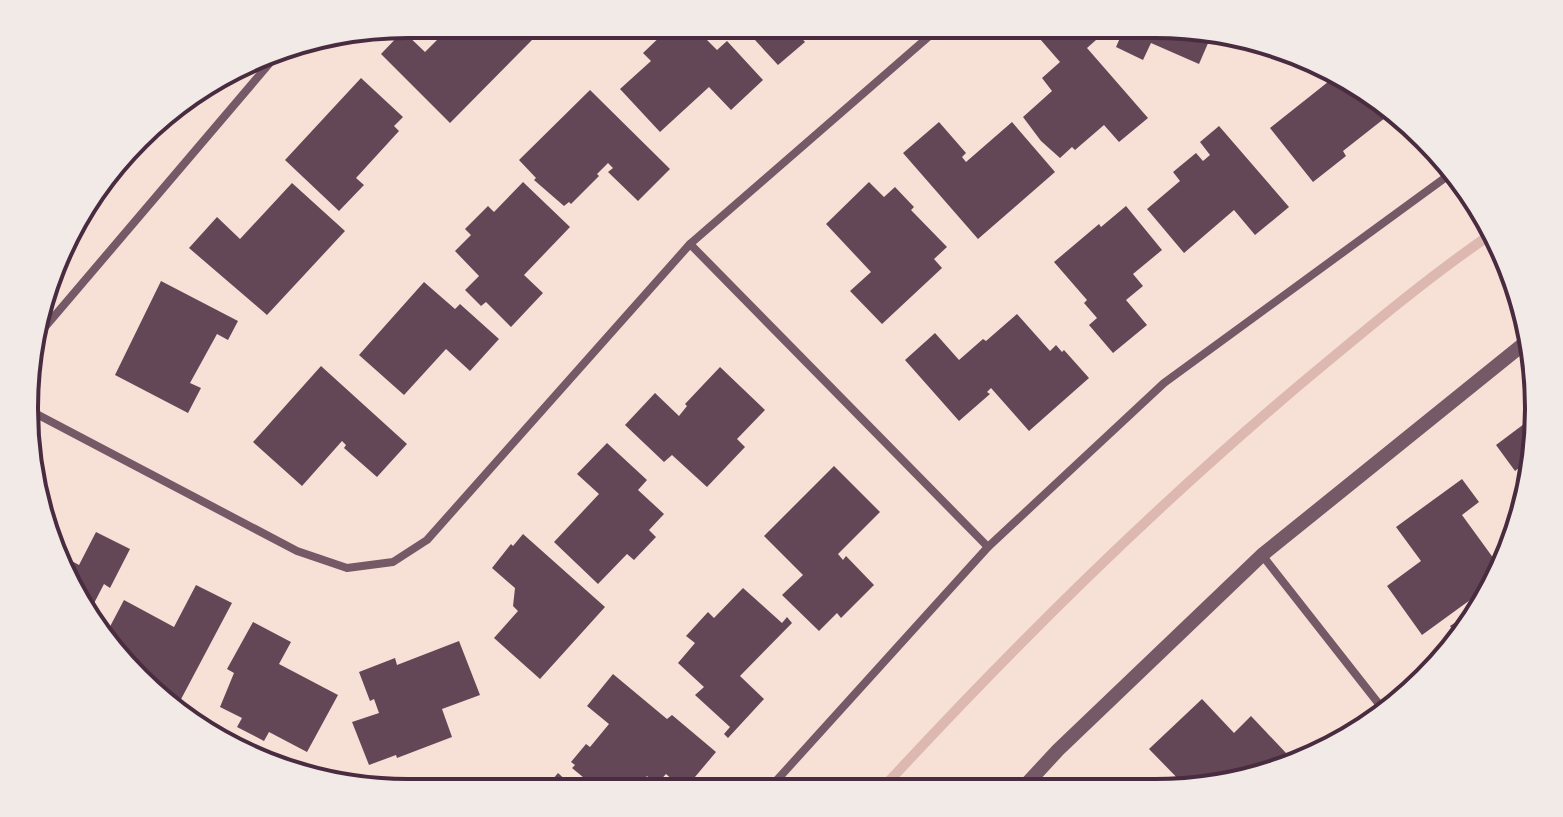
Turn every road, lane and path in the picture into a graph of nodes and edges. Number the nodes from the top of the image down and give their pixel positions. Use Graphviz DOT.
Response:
graph roads {
  1 [pos="927,38"];
  2 [pos="267,66"];
  3 [pos="1444,178"];
  4 [pos="690,244"];
  5 [pos="48,323"];
  6 [pos="1520,347"];
  7 [pos="38,415"];
  8 [pos="988,547"];
  9 [pos="1262,555"];
  10 [pos="1378,703"];
  11 [pos="778,779"];
  12 [pos="1031,779"];
  1 -- 4 [label="street"];
  2 -- 5 [label="street"];
  3 -- 8 [label="street"];
  4 -- 7 [label="street"];
  4 -- 8 [label="street"];
  6 -- 9 [label="street"];
  8 -- 11 [label="street"];
  9 -- 10 [label="street"];
  9 -- 12 [label="street"];
}
